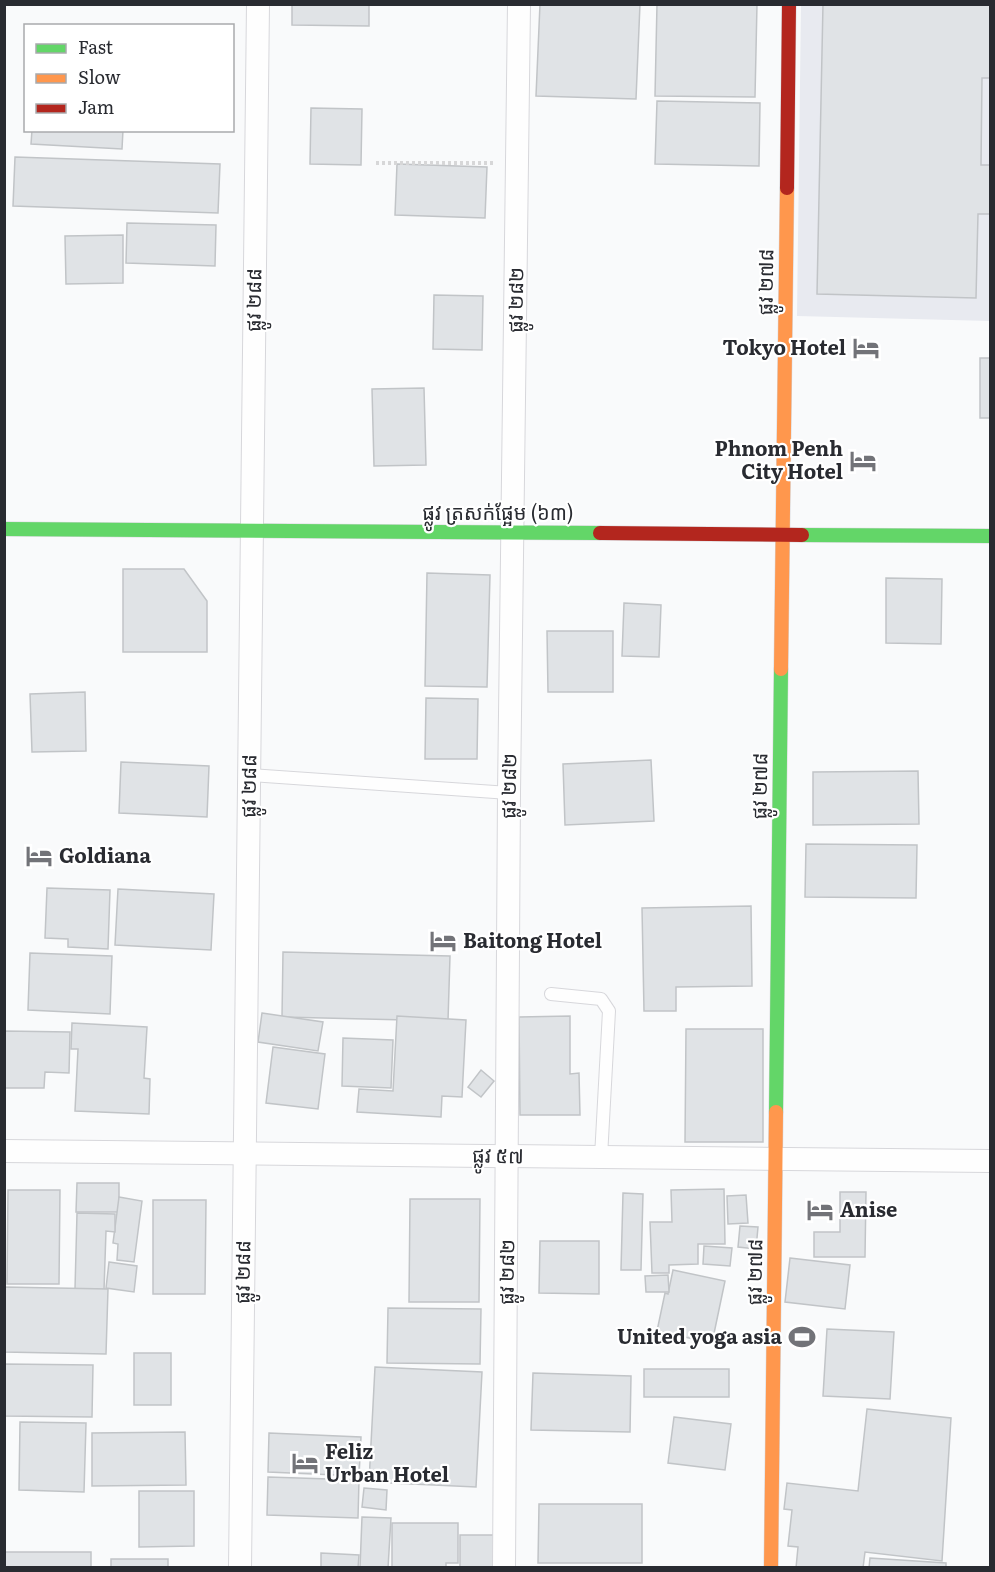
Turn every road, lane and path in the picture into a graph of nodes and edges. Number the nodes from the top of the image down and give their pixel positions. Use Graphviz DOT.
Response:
graph roads {
  1 [pos="258,4"];
  2 [pos="519,4"];
  3 [pos="789,4"];
  4 [pos="376,162"];
  5 [pos="518,163"];
  6 [pos="4,529"];
  7 [pos="252,531"];
  8 [pos="513,532"];
  9 [pos="783,534"];
  10 [pos="990,536"];
  11 [pos="249,775"];
  12 [pos="509,793"];
  13 [pos="551,994"];
  14 [pos="4,1151"];
  15 [pos="244,1154"];
  16 [pos="508,1156"];
  17 [pos="601,1157"];
  18 [pos="776,1159"];
  19 [pos="990,1161"];
  20 [pos="240,1568"];
  21 [pos="504,1568"];
  22 [pos="771,1568"];
  1 -- 7 [label="street, ផ្លូវ ២៨៨"];
  2 -- 5 [label="street, ផ្លូវ ២៨២"];
  3 -- 9 [label="street, ផ្លូវ ២៧៨"];
  4 -- 5 [label="path"];
  5 -- 8 [label="street, ផ្លូវ ២៨២"];
  6 -- 7 [label="street, ផ្លូវ ត្រសក់ផ្អែម (៦៣)"];
  7 -- 8 [label="street, ផ្លូវ ត្រសក់ផ្អែម (៦៣)"];
  7 -- 11 [label="street, ផ្លូវ ២៨៨"];
  8 -- 9 [label="street, ផ្លូវ ត្រសក់ផ្អែម (៦៣)"];
  8 -- 12 [label="street, ផ្លូវ ២៨២"];
  9 -- 10 [label="street, ផ្លូវ ត្រសក់ផ្អែម (៦៣)"];
  9 -- 18 [label="street, ផ្លូវ ២៧៨"];
  11 -- 12 [label="lane"];
  11 -- 15 [label="street, ផ្លូវ ២៨៨"];
  12 -- 16 [label="street, ផ្លូវ ២៨២"];
  13 -- 17 [label="lane"];
  14 -- 15 [label="street, ផ្លូវ ៥៧"];
  15 -- 16 [label="street, ផ្លូវ ៥៧"];
  15 -- 20 [label="street, ផ្លូវ ២៨៨"];
  16 -- 17 [label="street, ផ្លូវ ៥៧"];
  16 -- 21 [label="street, ផ្លូវ ២៨២"];
  17 -- 18 [label="street, ផ្លូវ ៥៧"];
  18 -- 19 [label="street, ផ្លូវ ៥៧"];
  18 -- 22 [label="street, ផ្លូវ ២៧៨"];
}
